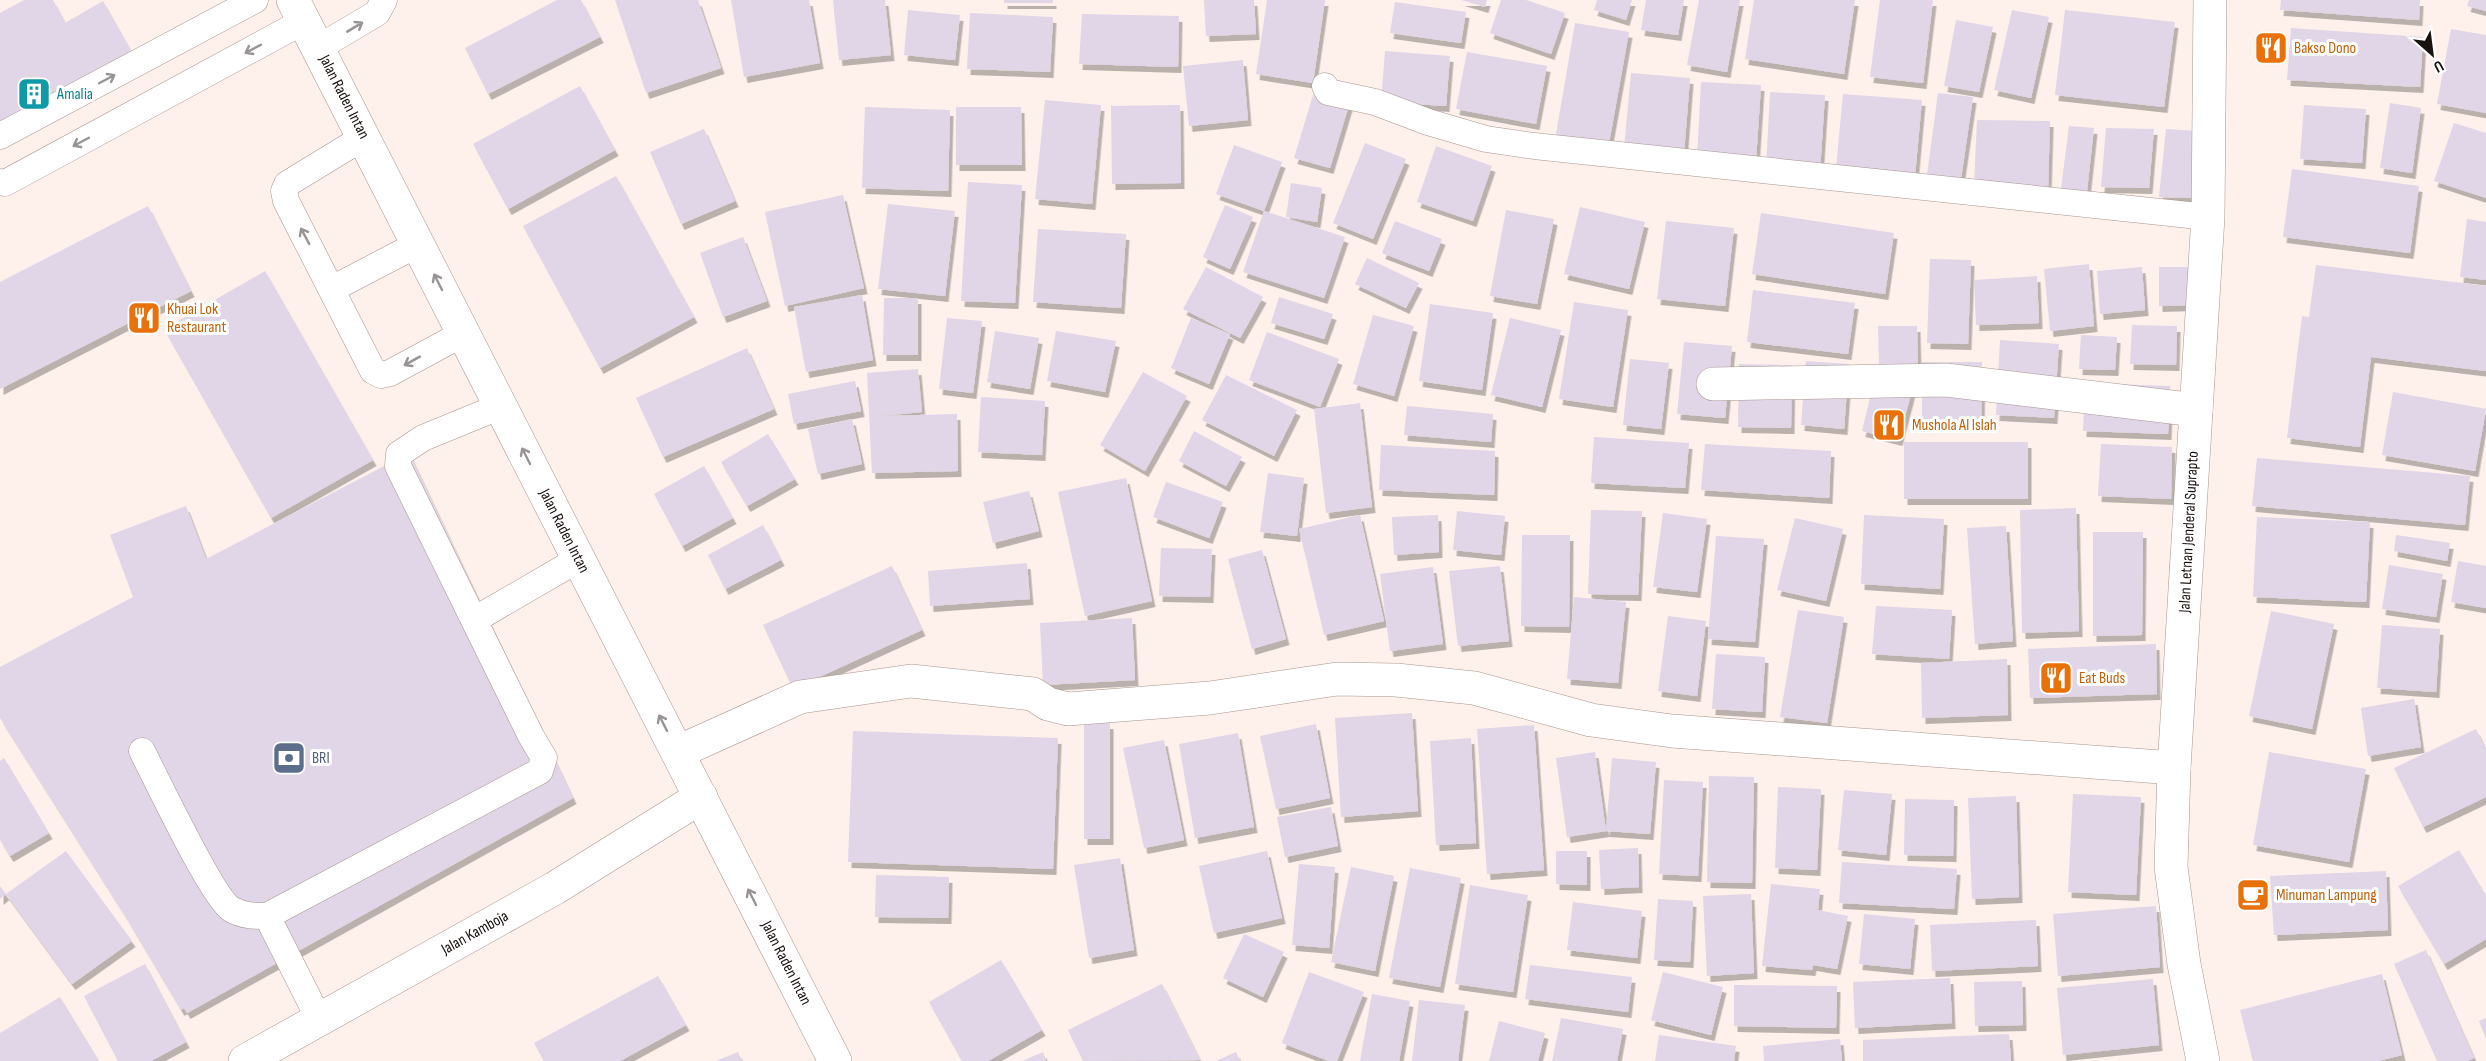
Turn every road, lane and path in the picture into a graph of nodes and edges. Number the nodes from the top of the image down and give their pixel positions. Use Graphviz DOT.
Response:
graph roads {
  1 [pos="255,0"];
  2 [pos="384,0"];
  3 [pos="2210,0"];
  4 [pos="305,23"];
  5 [pos="1325,86"];
  6 [pos="0,136"];
  7 [pos="364,137"];
  8 [pos="0,182"];
  9 [pos="2208,217"];
  10 [pos="418,244"];
  11 [pos="332,289"];
  12 [pos="464,333"];
  13 [pos="1713,384"];
  14 [pos="501,406"];
  15 [pos="2196,410"];
  16 [pos="579,559"];
  17 [pos="474,620"];
  18 [pos="142,751"];
  19 [pos="678,752"];
  20 [pos="2174,768"];
  21 [pos="701,797"];
  22 [pos="267,916"];
  23 [pos="319,1019"];
  24 [pos="245,1061"];
  25 [pos="835,1061"];
  26 [pos="2203,1061"];
  6 -- 1 [label="lane, one-way"];
  4 -- 2 [label="lane, one-way"];
  3 -- 9 [label="street, Jalan Letnan Jenderal Suprapto"];
  4 -- 7 [label="street, Jalan Raden Intan"];
  4 -- 8 [label="lane, one-way"];
  5 -- 9 [label="lane"];
  7 -- 10 [label="street, Jalan Raden Intan"];
  11 -- 7 [label="lane, one-way"];
  9 -- 15 [label="street, Jalan Letnan Jenderal Suprapto"];
  10 -- 11 [label="lane"];
  12 -- 10 [label="street, Jalan Raden Intan, one-way"];
  12 -- 11 [label="lane, one-way"];
  12 -- 14 [label="street, Jalan Raden Intan"];
  13 -- 15 [label="street"];
  16 -- 14 [label="street, Jalan Raden Intan, one-way"];
  14 -- 17 [label="lane"];
  15 -- 20 [label="street, Jalan Letnan Jenderal Suprapto"];
  16 -- 17 [label="lane"];
  19 -- 16 [label="street, Jalan Raden Intan, one-way"];
  17 -- 22 [label="lane"];
  18 -- 22 [label="lane"];
  19 -- 20 [label="street"];
  19 -- 21 [label="street, Jalan Raden Intan"];
  20 -- 26 [label="street, Jalan Letnan Jenderal Suprapto"];
  21 -- 23 [label="street, Jalan Kamboja"];
  25 -- 21 [label="street, Jalan Raden Intan, one-way"];
  22 -- 23 [label="lane"];
  23 -- 24 [label="street, Jalan Kamboja"];
}
